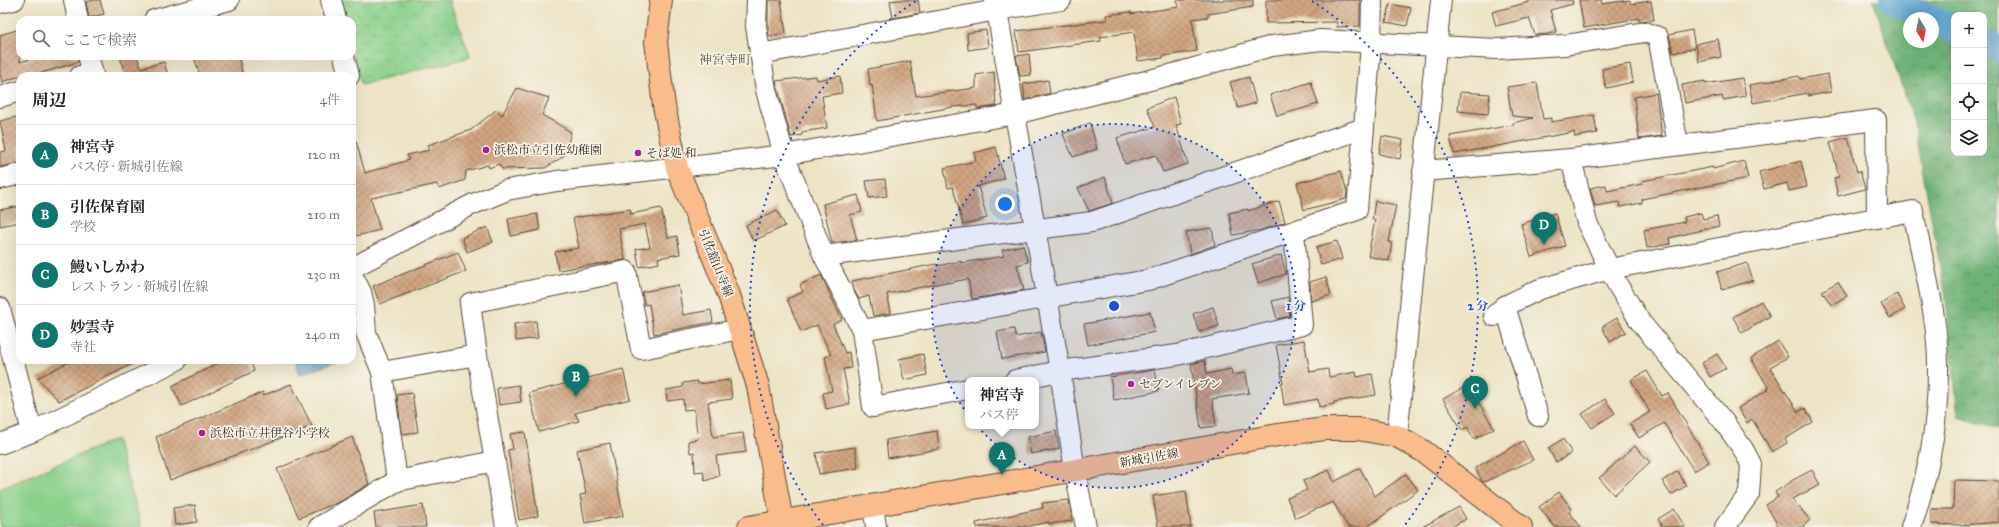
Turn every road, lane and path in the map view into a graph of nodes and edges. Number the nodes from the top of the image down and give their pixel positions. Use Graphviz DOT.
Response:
graph roads {
  1 [pos="14,0"];
  2 [pos="74,0"];
  3 [pos="229,0"];
  4 [pos="331,0"];
  5 [pos="661,0"];
  6 [pos="757,0"];
  7 [pos="1061,0"];
  8 [pos="1372,0"];
  9 [pos="1441,0"];
  10 [pos="0,3"];
  11 [pos="190,5"];
  12 [pos="996,5"];
  13 [pos="77,16"];
  14 [pos="164,16"];
  15 [pos="335,16"];
  16 [pos="1371,44"];
  17 [pos="1437,45"];
  18 [pos="760,54"];
  19 [pos="89,60"];
  20 [pos="345,60"];
  21 [pos="93,72"];
  22 [pos="348,72"];
  23 [pos="16,92"];
  24 [pos="0,96"];
  25 [pos="1015,114"];
  26 [pos="1364,128"];
  27 [pos="1678,144"];
  28 [pos="784,155"];
  29 [pos="1571,159"];
  30 [pos="677,168"];
  31 [pos="1423,171"];
  32 [pos="16,175"];
  33 [pos="0,179"];
  34 [pos="1877,218"];
  35 [pos="1036,230"];
  36 [pos="1294,232"];
  37 [pos="824,256"];
  38 [pos="356,266"];
  39 [pos="1610,269"];
  40 [pos="356,283"];
  41 [pos="1046,297"];
  42 [pos="0,308"];
  43 [pos="740,329"];
  44 [pos="862,330"];
  45 [pos="477,355"];
  46 [pos="169,364"];
  47 [pos="382,372"];
  48 [pos="1060,372"];
  49 [pos="1032,377"];
  50 [pos="965,390"];
  51 [pos="1538,416"];
  52 [pos="32,432"];
  53 [pos="1396,436"];
  54 [pos="0,444"];
  55 [pos="495,461"];
  56 [pos="1075,471"];
  57 [pos="397,482"];
  58 [pos="875,517"];
  59 [pos="783,524"];
  60 [pos="319,527"];
  61 [pos="506,527"];
  62 [pos="749,527"];
  63 [pos="1086,527"];
  64 [pos="1520,527"];
  65 [pos="1725,527"];
  66 [pos="1911,527"];
  1 -- 10 [label="street"];
  2 -- 13 [label="street"];
  3 -- 11 [label="street"];
  4 -- 15 [label="street"];
  5 -- 30 [label="main road, 引佐舘山寺線"];
  6 -- 18 [label="street"];
  7 -- 12 [label="street"];
  8 -- 16 [label="street"];
  9 -- 17 [label="street"];
  11 -- 14 [label="street"];
  12 -- 18 [label="street"];
  12 -- 25 [label="street"];
  16 -- 17 [label="street"];
  16 -- 25 [label="street"];
  16 -- 26 [label="street"];
  17 -- 27 [label="street"];
  17 -- 31 [label="street"];
  18 -- 28 [label="street"];
  19 -- 21 [label="street"];
  20 -- 22 [label="street"];
  23 -- 24 [label="street"];
  25 -- 28 [label="street"];
  25 -- 35 [label="street"];
  26 -- 35 [label="street"];
  26 -- 36 [label="street"];
  27 -- 29 [label="street"];
  27 -- 34 [label="street"];
  28 -- 30 [label="street"];
  28 -- 37 [label="street"];
  29 -- 31 [label="street"];
  29 -- 39 [label="street"];
  30 -- 38 [label="street"];
  30 -- 43 [label="main road, 引佐舘山寺線"];
  31 -- 53 [label="street"];
  32 -- 33 [label="street"];
  34 -- 39 [label="street"];
  34 -- 66 [label="street"];
  35 -- 37 [label="street"];
  35 -- 41 [label="street"];
  36 -- 41 [label="street"];
  36 -- 48 [label="street"];
  37 -- 44 [label="street"];
  39 -- 51 [label="street"];
  39 -- 65 [label="street"];
  40 -- 47 [label="street"];
  41 -- 44 [label="street"];
  41 -- 48 [label="street"];
  42 -- 52 [label="street"];
  43 -- 45 [label="street"];
  43 -- 59 [label="main road, 引佐舘山寺線"];
  44 -- 50 [label="street"];
  45 -- 47 [label="street"];
  45 -- 55 [label="street"];
  46 -- 52 [label="street"];
  47 -- 57 [label="street"];
  48 -- 49 [label="street"];
  48 -- 56 [label="street"];
  52 -- 54 [label="street"];
  53 -- 56 [label="main road, 新城引佐線"];
  53 -- 64 [label="main road, 新城引佐線"];
  55 -- 57 [label="street"];
  55 -- 61 [label="street"];
  56 -- 58 [label="main road, 新城引佐線"];
  56 -- 63 [label="street"];
  57 -- 60 [label="street"];
  58 -- 59 [label="main road, 新城引佐線"];
  59 -- 62 [label="main road, 新城引佐線"];
}
